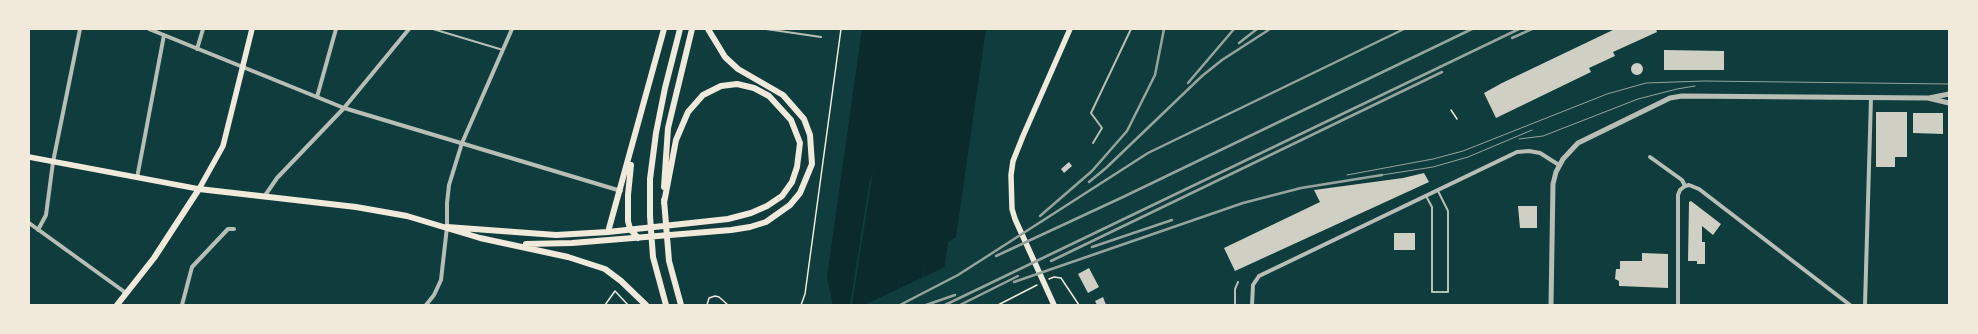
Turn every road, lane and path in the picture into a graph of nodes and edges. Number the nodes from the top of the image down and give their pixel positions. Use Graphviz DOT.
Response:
graph roads {
  1 [pos="80,29"];
  2 [pos="149,29"];
  3 [pos="203,29"];
  4 [pos="252,29"];
  5 [pos="336,29"];
  6 [pos="433,29"];
  7 [pos="512,29"];
  8 [pos="664,29"];
  9 [pos="680,29"];
  10 [pos="692,29"];
  11 [pos="708,29"];
  12 [pos="766,29"];
  13 [pos="841,29"];
  14 [pos="1070,29"];
  15 [pos="1131,29"];
  16 [pos="407,30"];
  17 [pos="164,35"];
  18 [pos="822,37"];
  19 [pos="197,49"];
  20 [pos="503,50"];
  21 [pos="244,67"];
  22 [pos="1949,94"];
  23 [pos="317,97"];
  24 [pos="1871,98"];
  25 [pos="1928,98"];
  26 [pos="1949,103"];
  27 [pos="344,108"];
  28 [pos="1451,110"];
  29 [pos="1457,119"];
  30 [pos="638,125"];
  31 [pos="1093,143"];
  32 [pos="462,144"];
  33 [pos="29,157"];
  34 [pos="1650,157"];
  35 [pos="53,162"];
  36 [pos="1559,165"];
  37 [pos="137,178"];
  38 [pos="1685,186"];
  39 [pos="199,189"];
  40 [pos="1438,189"];
  41 [pos="621,191"];
  42 [pos="1425,195"];
  43 [pos="264,198"];
  44 [pos="664,203"];
  45 [pos="29,223"];
  46 [pos="447,227"];
  47 [pos="630,228"];
  48 [pos="234,229"];
  49 [pos="38,230"];
  50 [pos="608,232"];
  51 [pos="638,238"];
  52 [pos="514,245"];
  53 [pos="1054,277"];
  54 [pos="1238,282"];
  55 [pos="1028,289"];
  56 [pos="126,293"];
  57 [pos="117,305"];
  58 [pos="182,305"];
  59 [pos="426,305"];
  60 [pos="606,305"];
  61 [pos="628,305"];
  62 [pos="646,305"];
  63 [pos="666,305"];
  64 [pos="681,305"];
  65 [pos="707,305"];
  66 [pos="728,305"];
  67 [pos="801,305"];
  68 [pos="998,305"];
  69 [pos="1054,305"];
  70 [pos="1080,305"];
  71 [pos="1235,305"];
  72 [pos="1252,305"];
  73 [pos="1551,305"];
  74 [pos="1678,305"];
  75 [pos="1850,305"];
  76 [pos="1865,305"];
  1 -- 35 [label="street"];
  2 -- 17 [label="street"];
  3 -- 19 [label="street"];
  4 -- 21 [label="main road"];
  5 -- 23 [label="street"];
  6 -- 20 [label="lane"];
  7 -- 20 [label="street"];
  8 -- 30 [label="main road"];
  9 -- 63 [label="main road"];
  10 -- 44 [label="main road"];
  11 -- 51 [label="main road"];
  12 -- 18 [label="lane"];
  13 -- 67 [label="path"];
  14 -- 69 [label="main road"];
  15 -- 31 [label="lane"];
  16 -- 27 [label="street"];
  17 -- 19 [label="street"];
  17 -- 37 [label="street"];
  19 -- 21 [label="street"];
  20 -- 32 [label="street"];
  21 -- 23 [label="street"];
  21 -- 39 [label="main road"];
  22 -- 25 [label="street"];
  23 -- 27 [label="street"];
  24 -- 25 [label="street"];
  24 -- 36 [label="street"];
  24 -- 76 [label="street"];
  25 -- 26 [label="street"];
  27 -- 32 [label="street"];
  27 -- 43 [label="street"];
  28 -- 29 [label="path"];
  30 -- 41 [label="main road"];
  30 -- 47 [label="main road"];
  32 -- 41 [label="street"];
  32 -- 46 [label="street"];
  33 -- 35 [label="main road"];
  34 -- 38 [label="street"];
  35 -- 37 [label="main road"];
  35 -- 49 [label="street"];
  36 -- 40 [label="street"];
  36 -- 73 [label="street"];
  37 -- 39 [label="main road"];
  38 -- 74 [label="street"];
  38 -- 75 [label="street"];
  39 -- 43 [label="main road"];
  39 -- 56 [label="main road"];
  40 -- 42 [label="street"];
  40 -- 42 [label="lane"];
  41 -- 50 [label="main road"];
  42 -- 72 [label="street"];
  43 -- 46 [label="main road"];
  44 -- 47 [label="main road"];
  44 -- 64 [label="main road"];
  45 -- 49 [label="street"];
  46 -- 50 [label="main road"];
  46 -- 52 [label="main road"];
  46 -- 59 [label="street"];
  47 -- 50 [label="main road"];
  47 -- 51 [label="main road"];
  48 -- 58 [label="street"];
  49 -- 56 [label="street"];
  51 -- 52 [label="main road"];
  52 -- 62 [label="main road"];
  53 -- 70 [label="path"];
  54 -- 71 [label="lane"];
  55 -- 68 [label="path"];
  56 -- 57 [label="main road"];
  60 -- 61 [label="path"];
  65 -- 66 [label="path"];
}
